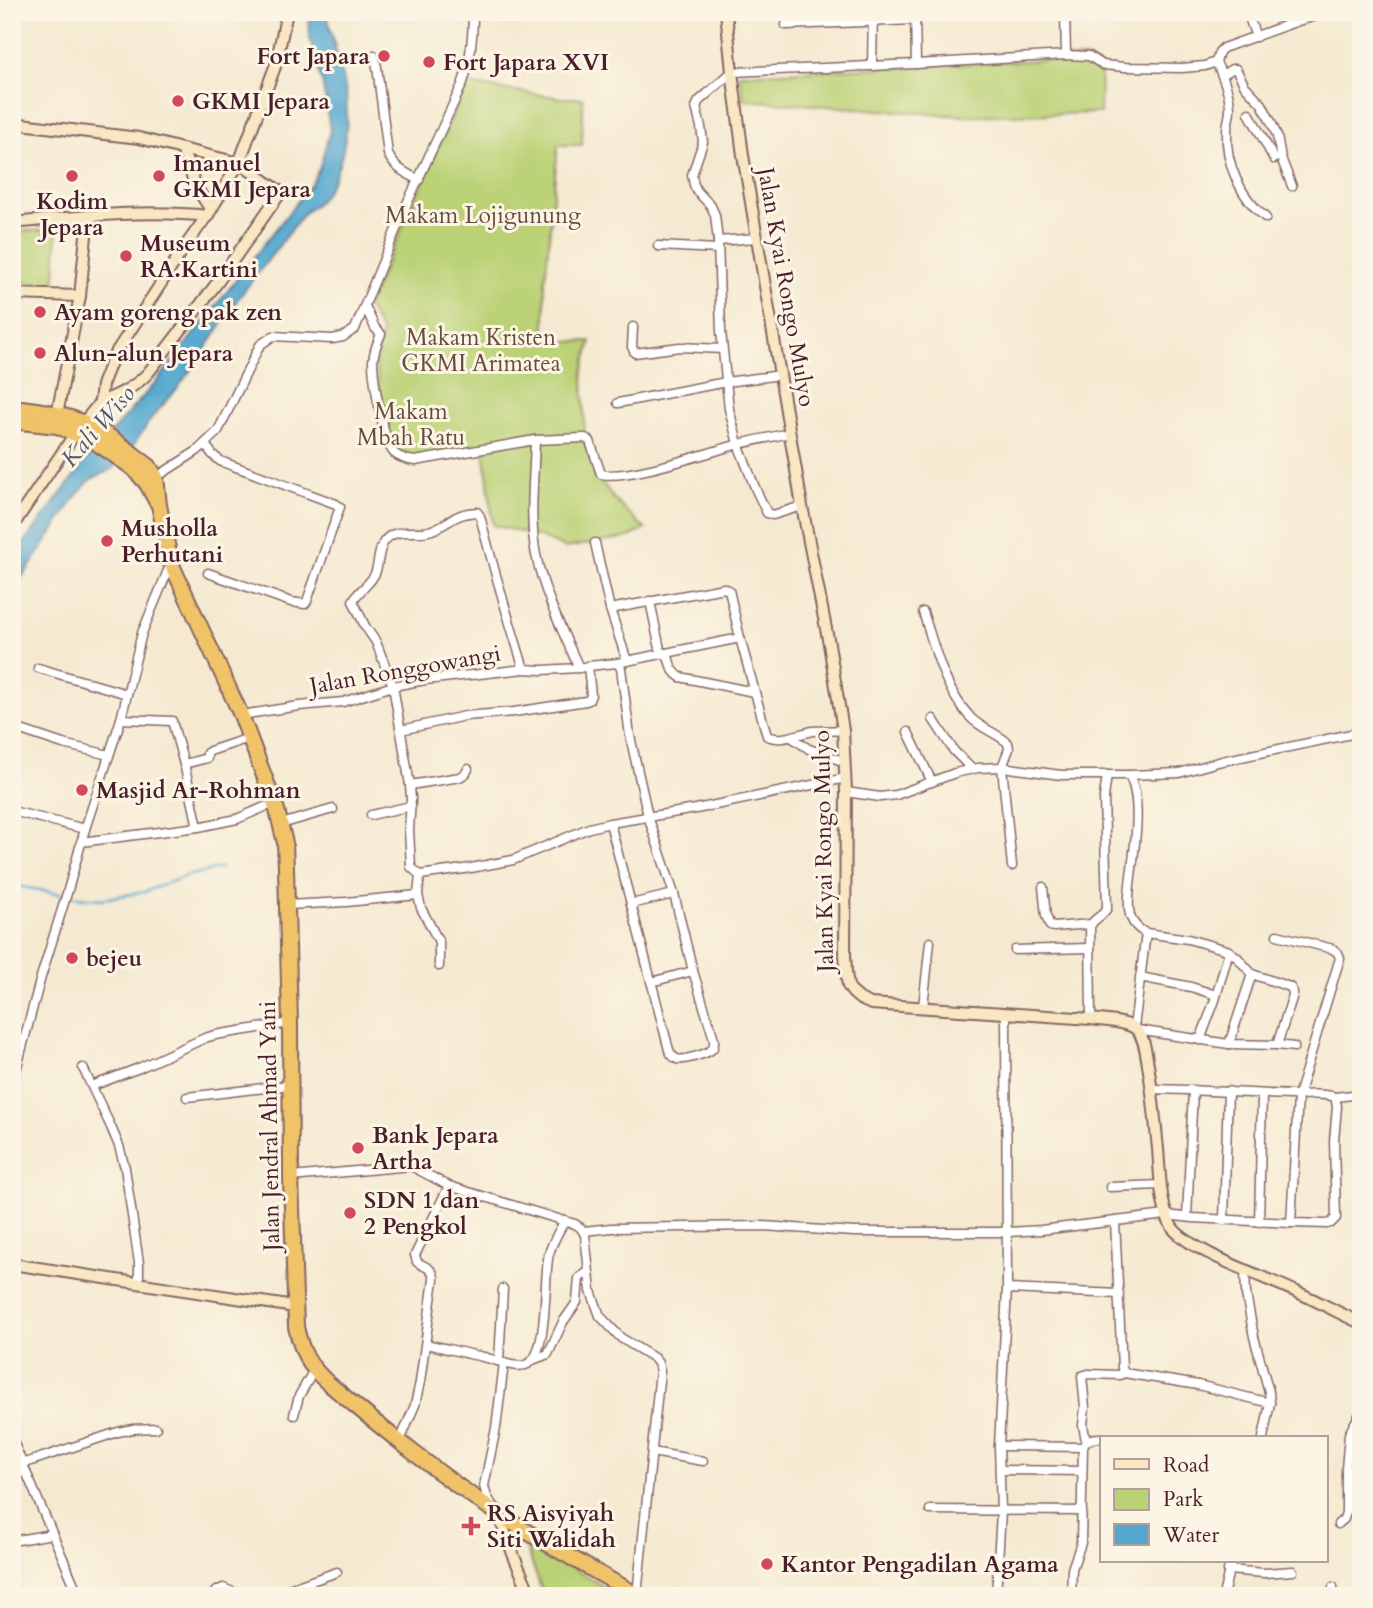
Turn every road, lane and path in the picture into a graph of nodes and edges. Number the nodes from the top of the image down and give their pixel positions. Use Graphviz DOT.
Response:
graph roads {
  1 [pos="286,12"];
  2 [pos="473,12"];
  3 [pos="726,12"];
  4 [pos="873,12"];
  5 [pos="941,12"];
  6 [pos="1065,12"];
  7 [pos="1247,12"];
  8 [pos="1332,12"];
  9 [pos="1352,12"];
  10 [pos="1319,13"];
  11 [pos="915,15"];
  12 [pos="1361,15"];
  13 [pos="873,22"];
  14 [pos="786,25"];
  15 [pos="1256,37"];
  16 [pos="374,55"];
  17 [pos="1066,55"];
  18 [pos="1216,62"];
  19 [pos="916,65"];
  20 [pos="872,66"];
  21 [pos="732,72"];
  22 [pos="1222,75"];
  23 [pos="1249,113"];
  24 [pos="12,122"];
  25 [pos="182,149"];
  26 [pos="1274,159"];
  27 [pos="239,163"];
  28 [pos="419,180"];
  29 [pos="1292,186"];
  30 [pos="209,213"];
  31 [pos="88,216"];
  32 [pos="1266,218"];
  33 [pos="12,223"];
  34 [pos="757,238"];
  35 [pos="718,245"];
  36 [pos="658,246"];
  37 [pos="12,294"];
  38 [pos="80,296"];
  39 [pos="365,306"];
  40 [pos="633,327"];
  41 [pos="722,349"];
  42 [pos="781,374"];
  43 [pos="726,382"];
  44 [pos="100,402"];
  45 [pos="618,404"];
  46 [pos="12,407"];
  47 [pos="56,420"];
  48 [pos="12,421"];
  49 [pos="80,428"];
  50 [pos="790,433"];
  51 [pos="535,440"];
  52 [pos="205,444"];
  53 [pos="738,444"];
  54 [pos="151,480"];
  55 [pos="802,506"];
  56 [pos="12,527"];
  57 [pos="595,543"];
  58 [pos="171,564"];
  59 [pos="208,573"];
  60 [pos="650,601"];
  61 [pos="610,609"];
  62 [pos="923,612"];
  63 [pos="740,638"];
  64 [pos="664,654"];
  65 [pos="628,661"];
  66 [pos="617,663"];
  67 [pos="583,667"];
  68 [pos="38,668"];
  69 [pos="524,669"];
  70 [pos="393,686"];
  71 [pos="754,692"];
  72 [pos="127,694"];
  73 [pos="241,715"];
  74 [pos="121,719"];
  75 [pos="933,719"];
  76 [pos="12,727"];
  77 [pos="401,730"];
  78 [pos="843,730"];
  79 [pos="908,732"];
  80 [pos="1361,732"];
  81 [pos="791,737"];
  82 [pos="249,738"];
  83 [pos="109,755"];
  84 [pos="845,762"];
  85 [pos="184,764"];
  86 [pos="1002,767"];
  87 [pos="971,768"];
  88 [pos="468,769"];
  89 [pos="1107,775"];
  90 [pos="1129,775"];
  91 [pos="846,778"];
  92 [pos="932,782"];
  93 [pos="410,785"];
  94 [pos="846,792"];
  95 [pos="274,803"];
  96 [pos="411,806"];
  97 [pos="333,809"];
  98 [pos="12,811"];
  99 [pos="371,816"];
  100 [pos="648,816"];
  101 [pos="610,823"];
  102 [pos="281,824"];
  103 [pos="198,827"];
  104 [pos="85,829"];
  105 [pos="81,842"];
  106 [pos="1013,866"];
  107 [pos="420,875"];
  108 [pos="1043,887"];
  109 [pos="674,894"];
  110 [pos="418,895"];
  111 [pos="631,904"];
  112 [pos="287,905"];
  113 [pos="1091,924"];
  114 [pos="1146,933"];
  115 [pos="1277,935"];
  116 [pos="930,942"];
  117 [pos="1090,948"];
  118 [pos="1015,950"];
  119 [pos="1229,951"];
  120 [pos="439,966"];
  121 [pos="693,971"];
  122 [pos="1252,974"];
  123 [pos="1140,977"];
  124 [pos="651,982"];
  125 [pos="1216,995"];
  126 [pos="923,1007"];
  127 [pos="1006,1013"];
  128 [pos="1091,1019"];
  129 [pos="290,1023"];
  130 [pos="1136,1028"];
  131 [pos="1200,1040"];
  132 [pos="1229,1044"];
  133 [pos="1277,1045"];
  134 [pos="1294,1047"];
  135 [pos="83,1068"];
  136 [pos="12,1085"];
  137 [pos="290,1085"];
  138 [pos="92,1086"];
  139 [pos="1153,1089"];
  140 [pos="1193,1090"];
  141 [pos="1228,1091"];
  142 [pos="1262,1094"];
  143 [pos="1361,1094"];
  144 [pos="1298,1096"];
  145 [pos="187,1097"];
  146 [pos="1335,1097"];
  147 [pos="291,1177"];
  148 [pos="1161,1185"];
  149 [pos="449,1186"];
  150 [pos="1110,1188"];
  151 [pos="1166,1214"];
  152 [pos="1187,1217"];
  153 [pos="565,1220"];
  154 [pos="1224,1220"];
  155 [pos="1115,1221"];
  156 [pos="1259,1222"];
  157 [pos="1292,1223"];
  158 [pos="584,1231"];
  159 [pos="1007,1232"];
  160 [pos="12,1264"];
  161 [pos="1245,1269"];
  162 [pos="589,1275"];
  163 [pos="139,1282"];
  164 [pos="503,1289"];
  165 [pos="1007,1289"];
  166 [pos="1119,1294"];
  167 [pos="296,1307"];
  168 [pos="1361,1324"];
  169 [pos="426,1344"];
  170 [pos="535,1359"];
  171 [pos="501,1362"];
  172 [pos="314,1370"];
  173 [pos="1124,1373"];
  174 [pos="1270,1403"];
  175 [pos="1361,1412"];
  176 [pos="294,1415"];
  177 [pos="156,1428"];
  178 [pos="1263,1436"];
  179 [pos="1100,1438"];
  180 [pos="400,1441"];
  181 [pos="13,1443"];
  182 [pos="1084,1444"];
  183 [pos="999,1446"];
  184 [pos="653,1452"];
  185 [pos="703,1461"];
  186 [pos="24,1468"];
  187 [pos="1000,1470"];
  188 [pos="1082,1471"];
  189 [pos="12,1476"];
  190 [pos="930,1510"];
  191 [pos="1082,1511"];
  192 [pos="1001,1512"];
  193 [pos="498,1514"];
  194 [pos="1338,1524"];
  195 [pos="52,1534"];
  196 [pos="12,1541"];
  197 [pos="1231,1562"];
  198 [pos="1228,1570"];
  199 [pos="1293,1571"];
  200 [pos="337,1572"];
  201 [pos="638,1595"];
  202 [pos="79,1596"];
  203 [pos="214,1596"];
  204 [pos="243,1596"];
  205 [pos="275,1596"];
  206 [pos="531,1596"];
  207 [pos="996,1596"];
  208 [pos="1071,1596"];
  209 [pos="1223,1596"];
  1 -- 27 [label="street"];
  2 -- 28 [label="street"];
  3 -- 21 [label="street, Jalan Kyai Rongo Mulyo"];
  4 -- 13 [label="street"];
  5 -- 11 [label="street"];
  6 -- 17 [label="street"];
  7 -- 15 [label="street"];
  8 -- 10 [label="street"];
  9 -- 12 [label="street"];
  10 -- 15 [label="street"];
  11 -- 13 [label="street"];
  11 -- 19 [label="street"];
  13 -- 14 [label="street"];
  13 -- 20 [label="street"];
  15 -- 18 [label="street"];
  16 -- 28 [label="street"];
  17 -- 18 [label="street"];
  17 -- 19 [label="street"];
  18 -- 22 [label="street"];
  19 -- 20 [label="street"];
  20 -- 21 [label="street"];
  21 -- 34 [label="street, Jalan Kyai Rongo Mulyo"];
  21 -- 35 [label="street"];
  22 -- 29 [label="street"];
  22 -- 32 [label="street"];
  23 -- 26 [label="street"];
  24 -- 25 [label="street"];
  25 -- 27 [label="street"];
  25 -- 30 [label="street"];
  27 -- 30 [label="street"];
  27 -- 44 [label="street"];
  28 -- 39 [label="street"];
  30 -- 31 [label="street"];
  30 -- 44 [label="street"];
  31 -- 33 [label="street"];
  31 -- 38 [label="street"];
  34 -- 35 [label="street"];
  34 -- 42 [label="street, Jalan Kyai Rongo Mulyo"];
  35 -- 36 [label="street"];
  35 -- 41 [label="street"];
  37 -- 38 [label="street"];
  38 -- 47 [label="street"];
  39 -- 51 [label="street"];
  39 -- 52 [label="street"];
  40 -- 41 [label="street"];
  41 -- 43 [label="street"];
  42 -- 43 [label="street"];
  42 -- 50 [label="street, Jalan Kyai Rongo Mulyo"];
  43 -- 45 [label="street"];
  43 -- 53 [label="street"];
  44 -- 49 [label="street"];
  46 -- 47 [label="highway"];
  47 -- 48 [label="highway"];
  47 -- 49 [label="highway, Jalan Jendral Ahmad Yani"];
  49 -- 54 [label="highway, Jalan Jendral Ahmad Yani"];
  49 -- 56 [label="street"];
  50 -- 53 [label="street"];
  50 -- 55 [label="street, Jalan Kyai Rongo Mulyo"];
  51 -- 53 [label="street"];
  51 -- 67 [label="street"];
  52 -- 54 [label="street"];
  52 -- 59 [label="street"];
  53 -- 55 [label="street"];
  54 -- 58 [label="highway, Jalan Jendral Ahmad Yani"];
  55 -- 78 [label="street, Jalan Kyai Rongo Mulyo"];
  57 -- 61 [label="street"];
  58 -- 72 [label="street"];
  58 -- 73 [label="highway, Jalan Jendral Ahmad Yani"];
  60 -- 61 [label="street"];
  60 -- 63 [label="street"];
  60 -- 64 [label="street"];
  61 -- 65 [label="street"];
  62 -- 86 [label="street"];
  63 -- 64 [label="street, Jalan Ronggowangi"];
  63 -- 71 [label="street"];
  64 -- 65 [label="street, Jalan Ronggowangi"];
  64 -- 71 [label="street"];
  65 -- 66 [label="street, Jalan Ronggowangi"];
  66 -- 67 [label="street, Jalan Ronggowangi"];
  66 -- 100 [label="street"];
  67 -- 69 [label="street, Jalan Ronggowangi"];
  67 -- 77 [label="street"];
  68 -- 72 [label="street"];
  69 -- 70 [label="street, Jalan Ronggowangi"];
  69 -- 70 [label="street"];
  70 -- 73 [label="street, Jalan Ronggowangi"];
  70 -- 77 [label="street"];
  71 -- 81 [label="street"];
  72 -- 74 [label="street"];
  73 -- 82 [label="highway, Jalan Jendral Ahmad Yani"];
  74 -- 83 [label="street"];
  74 -- 85 [label="street"];
  75 -- 87 [label="street"];
  76 -- 83 [label="street"];
  77 -- 93 [label="street"];
  78 -- 81 [label="street"];
  78 -- 84 [label="street, Jalan Kyai Rongo Mulyo"];
  79 -- 92 [label="street"];
  80 -- 90 [label="street"];
  81 -- 84 [label="street"];
  82 -- 85 [label="street"];
  82 -- 95 [label="highway, Jalan Jendral Ahmad Yani"];
  83 -- 104 [label="street"];
  84 -- 91 [label="street, Jalan Kyai Rongo Mulyo"];
  85 -- 103 [label="street"];
  86 -- 87 [label="street"];
  86 -- 89 [label="street"];
  86 -- 106 [label="street"];
  87 -- 92 [label="street"];
  88 -- 93 [label="street"];
  89 -- 90 [label="street"];
  89 -- 113 [label="street"];
  90 -- 114 [label="street"];
  91 -- 94 [label="street, Jalan Kyai Rongo Mulyo"];
  91 -- 100 [label="street"];
  92 -- 94 [label="street"];
  93 -- 96 [label="street"];
  94 -- 126 [label="street, Jalan Kyai Rongo Mulyo"];
  95 -- 102 [label="highway, Jalan Jendral Ahmad Yani"];
  95 -- 103 [label="street"];
  96 -- 99 [label="street"];
  96 -- 107 [label="street"];
  97 -- 102 [label="street"];
  98 -- 104 [label="street"];
  100 -- 101 [label="street"];
  100 -- 109 [label="street"];
  101 -- 107 [label="street"];
  101 -- 111 [label="street"];
  102 -- 112 [label="highway, Jalan Jendral Ahmad Yani"];
  103 -- 105 [label="street"];
  104 -- 105 [label="street"];
  105 -- 136 [label="street"];
  107 -- 110 [label="street"];
  108 -- 113 [label="street"];
  109 -- 111 [label="street"];
  109 -- 121 [label="street"];
  110 -- 112 [label="street"];
  110 -- 120 [label="street"];
  111 -- 124 [label="street"];
  112 -- 129 [label="highway, Jalan Jendral Ahmad Yani"];
  113 -- 117 [label="street"];
  114 -- 119 [label="street"];
  114 -- 123 [label="street"];
  115 -- 144 [label="street"];
  116 -- 126 [label="street"];
  117 -- 118 [label="street"];
  117 -- 128 [label="street"];
  119 -- 122 [label="street"];
  119 -- 125 [label="street"];
  121 -- 124 [label="street"];
  121 -- 124 [label="street"];
  122 -- 132 [label="street"];
  122 -- 133 [label="street"];
  123 -- 125 [label="street"];
  123 -- 130 [label="street"];
  125 -- 131 [label="street"];
  126 -- 127 [label="street, Jalan Kyai Rongo Mulyo"];
  127 -- 128 [label="street, Jalan Kyai Rongo Mulyo"];
  127 -- 159 [label="street"];
  128 -- 130 [label="street, Jalan Kyai Rongo Mulyo"];
  129 -- 137 [label="highway, Jalan Jendral Ahmad Yani"];
  129 -- 138 [label="street"];
  130 -- 131 [label="street"];
  130 -- 139 [label="street"];
  131 -- 132 [label="street"];
  132 -- 133 [label="street"];
  133 -- 134 [label="street"];
  135 -- 138 [label="street"];
  137 -- 145 [label="street"];
  137 -- 147 [label="highway, Jalan Jendral Ahmad Yani"];
  138 -- 163 [label="street"];
  139 -- 140 [label="street"];
  139 -- 148 [label="street"];
  140 -- 141 [label="street"];
  140 -- 152 [label="street"];
  141 -- 142 [label="street"];
  141 -- 154 [label="street"];
  142 -- 144 [label="street"];
  142 -- 156 [label="street"];
  143 -- 146 [label="street"];
  144 -- 146 [label="street"];
  144 -- 157 [label="street"];
  146 -- 157 [label="street"];
  147 -- 149 [label="street"];
  147 -- 167 [label="highway, Jalan Jendral Ahmad Yani"];
  148 -- 150 [label="street"];
  148 -- 151 [label="street"];
  149 -- 153 [label="street"];
  149 -- 169 [label="street"];
  151 -- 152 [label="street"];
  151 -- 155 [label="street"];
  151 -- 161 [label="street"];
  152 -- 154 [label="street"];
  153 -- 158 [label="street"];
  153 -- 170 [label="street"];
  154 -- 156 [label="street"];
  155 -- 159 [label="street"];
  155 -- 166 [label="street"];
  156 -- 157 [label="street"];
  158 -- 159 [label="street"];
  158 -- 162 [label="street"];
  159 -- 165 [label="street"];
  160 -- 163 [label="street"];
  161 -- 168 [label="street"];
  161 -- 174 [label="street"];
  162 -- 170 [label="street"];
  162 -- 184 [label="street"];
  163 -- 167 [label="street"];
  164 -- 171 [label="street"];
  165 -- 166 [label="street"];
  165 -- 183 [label="street"];
  166 -- 173 [label="street"];
  167 -- 172 [label="highway, Jalan Jendral Ahmad Yani"];
  169 -- 171 [label="street"];
  169 -- 180 [label="street"];
  170 -- 171 [label="street"];
  171 -- 193 [label="street"];
  172 -- 176 [label="street"];
  172 -- 180 [label="highway, Jalan Jendral Ahmad Yani"];
  173 -- 174 [label="street"];
  173 -- 182 [label="street"];
  174 -- 178 [label="street"];
  175 -- 194 [label="street"];
  177 -- 186 [label="street"];
  179 -- 182 [label="street"];
  180 -- 193 [label="highway, Jalan Jendral Ahmad Yani"];
  181 -- 186 [label="street"];
  182 -- 183 [label="street"];
  182 -- 188 [label="street"];
  183 -- 187 [label="street"];
  184 -- 185 [label="street"];
  184 -- 201 [label="street"];
  186 -- 189 [label="street"];
  186 -- 195 [label="street"];
  187 -- 188 [label="street"];
  187 -- 192 [label="street"];
  188 -- 191 [label="street"];
  190 -- 192 [label="street"];
  191 -- 192 [label="street"];
  191 -- 208 [label="street"];
  192 -- 207 [label="street"];
  193 -- 201 [label="highway, Jalan Jendral Ahmad Yani"];
  193 -- 206 [label="street"];
  195 -- 196 [label="street"];
  195 -- 202 [label="street"];
  197 -- 198 [label="street"];
  198 -- 199 [label="street"];
  198 -- 209 [label="street"];
  200 -- 205 [label="street"];
  203 -- 204 [label="street"];
}
